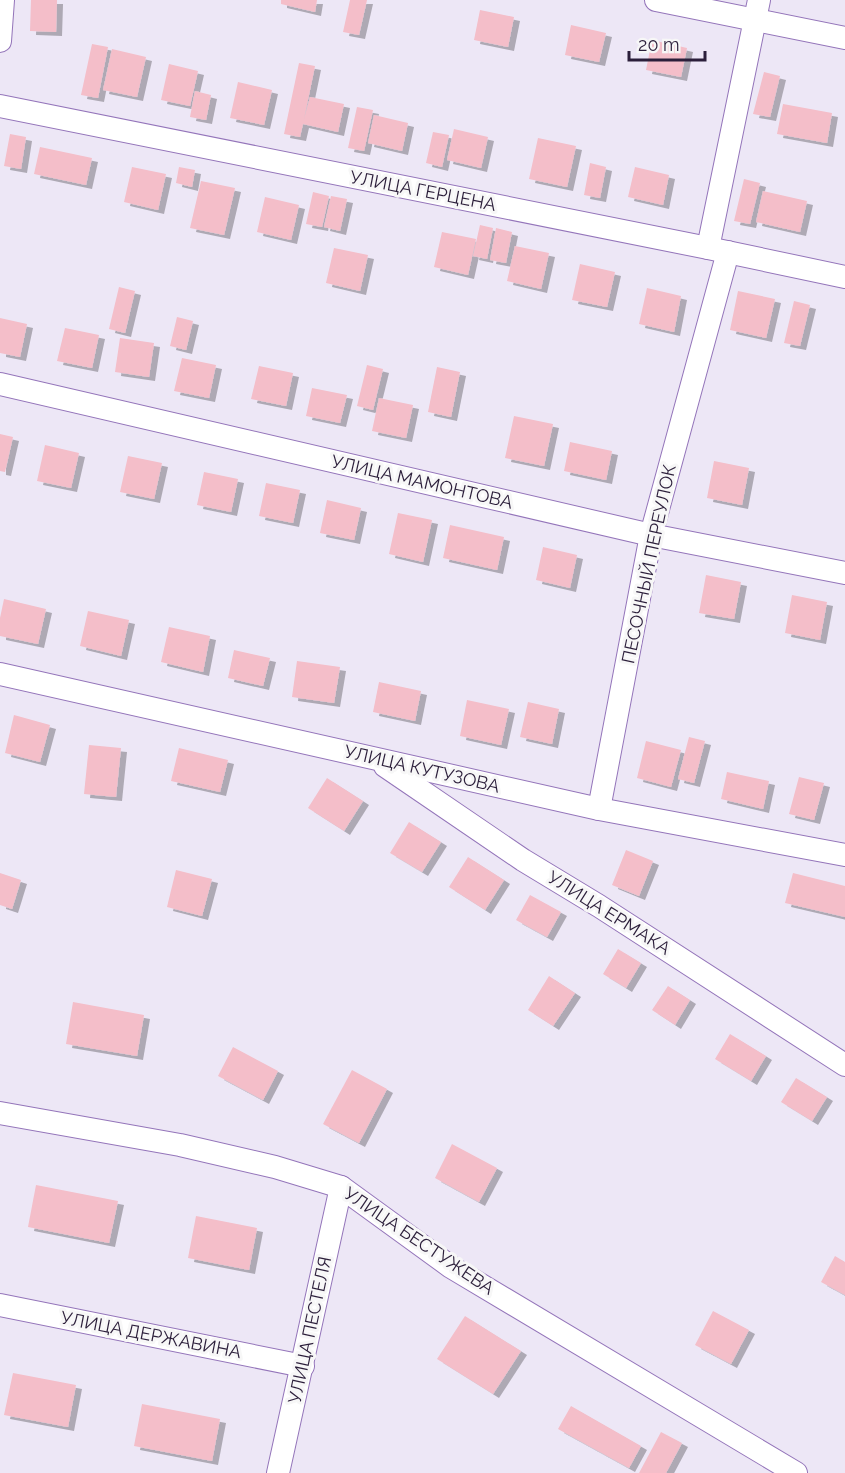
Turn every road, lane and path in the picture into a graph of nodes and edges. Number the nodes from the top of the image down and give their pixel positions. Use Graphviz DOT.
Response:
graph roads {
  1 [pos="3,0"];
  2 [pos="656,0"];
  3 [pos="757,10"];
  4 [pos="845,38"];
  5 [pos="0,42"];
  6 [pos="0,106"];
  7 [pos="718,250"];
  8 [pos="845,277"];
  9 [pos="0,384"];
  10 [pos="651,535"];
  11 [pos="845,573"];
  12 [pos="0,674"];
  13 [pos="374,758"];
  14 [pos="599,809"];
  15 [pos="845,855"];
  16 [pos="845,1065"];
  17 [pos="0,1113"];
  18 [pos="341,1187"];
  19 [pos="0,1305"];
  20 [pos="303,1366"];
  21 [pos="278,1473"];
  22 [pos="796,1473"];
  1 -- 5 [label="street"];
  2 -- 3 [label="street"];
  3 -- 4 [label="street"];
  3 -- 7 [label="street, ПЕСОЧНЫЙ ПЕРЕУЛОК"];
  6 -- 7 [label="street, УЛИЦА ГЕРЦЕНА"];
  7 -- 8 [label="street, УЛИЦА ГЕРЦЕНА"];
  7 -- 10 [label="street, ПЕСОЧНЫЙ ПЕРЕУЛОК"];
  9 -- 10 [label="street, УЛИЦА МАМОНТОВА"];
  10 -- 11 [label="street, УЛИЦА МАМОНТОВА"];
  10 -- 14 [label="street, ПЕСОЧНЫЙ ПЕРЕУЛОК"];
  12 -- 13 [label="street, УЛИЦА КУТУЗОВА"];
  13 -- 14 [label="street, УЛИЦА КУТУЗОВА"];
  13 -- 16 [label="street, УЛИЦА ЕРМАКА"];
  14 -- 15 [label="street, УЛИЦА КУТУЗОВА"];
  17 -- 18 [label="street, УЛИЦА БЕСТУЖЕВА"];
  18 -- 20 [label="street, УЛИЦА ПЕСТЕЛЯ"];
  18 -- 22 [label="street, УЛИЦА БЕСТУЖЕВА"];
  19 -- 20 [label="street, УЛИЦА ДЕРЖАВИНА"];
  20 -- 21 [label="street, УЛИЦА ПЕСТЕЛЯ"];
}
